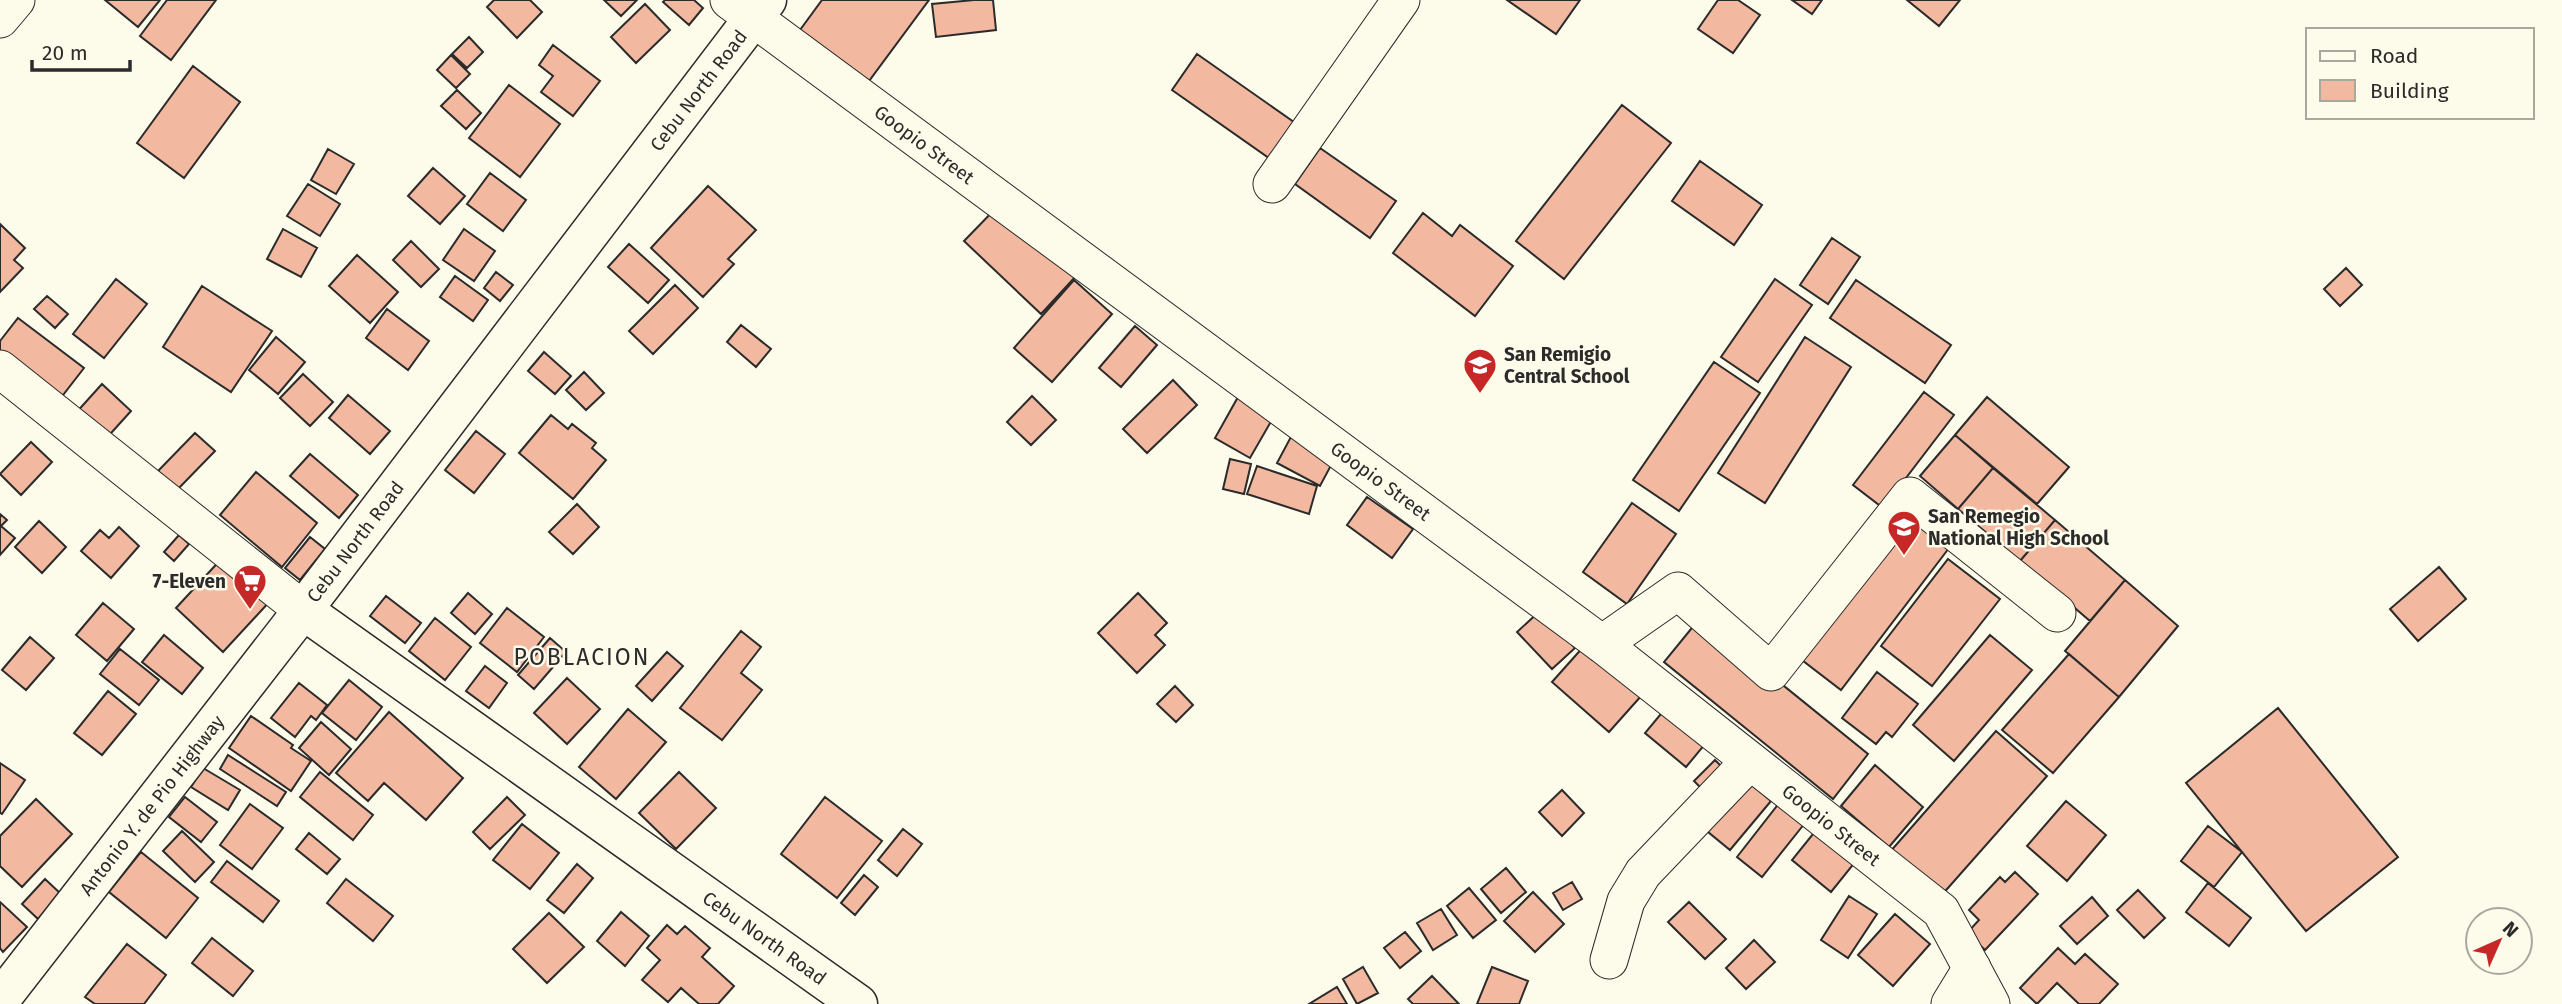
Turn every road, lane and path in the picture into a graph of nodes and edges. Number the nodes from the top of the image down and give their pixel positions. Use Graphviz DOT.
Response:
graph roads {
  1 [pos="16,0"];
  2 [pos="1401,0"];
  3 [pos="750,6"];
  4 [pos="0,19"];
  5 [pos="1272,184"];
  6 [pos="0,369"];
  7 [pos="303,610"];
  8 [pos="2057,613"];
  9 [pos="1602,644"];
  10 [pos="1750,761"];
  11 [pos="1609,960"];
  12 [pos="1972,968"];
  13 [pos="0,1000"];
  14 [pos="858,1004"];
  15 [pos="1950,1004"];
  16 [pos="1991,1004"];
  1 -- 4 [label="street"];
  2 -- 5 [label="street"];
  3 -- 7 [label="main road, Cebu North Road"];
  3 -- 9 [label="street, Goopio Street"];
  6 -- 7 [label="street"];
  7 -- 13 [label="main road, Antonio Y. de Pio Highway"];
  7 -- 14 [label="main road, Cebu North Road"];
  8 -- 9 [label="street"];
  9 -- 10 [label="street, Goopio Street"];
  10 -- 11 [label="street"];
  10 -- 12 [label="street, Goopio Street"];
  12 -- 15 [label="street"];
  12 -- 16 [label="street, Goopio Street"];
}
